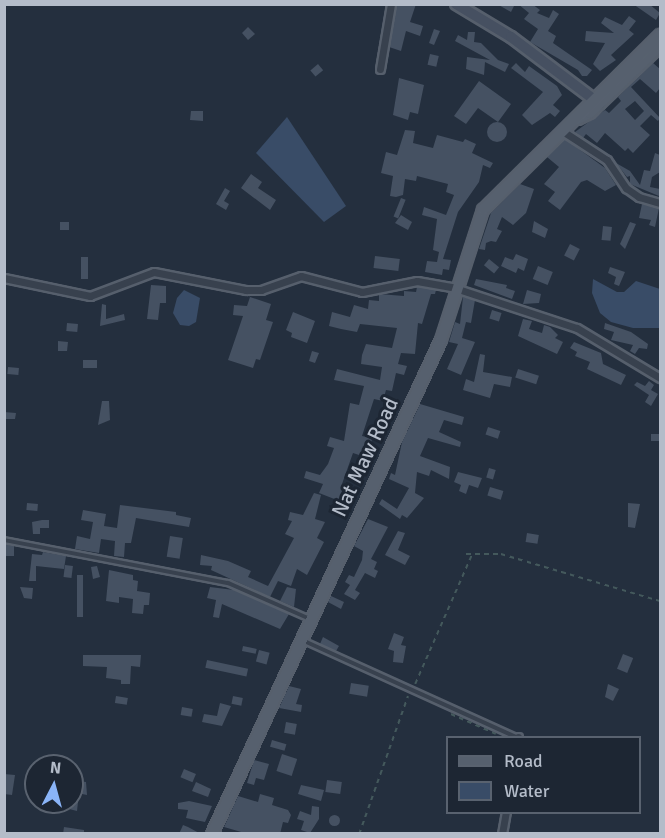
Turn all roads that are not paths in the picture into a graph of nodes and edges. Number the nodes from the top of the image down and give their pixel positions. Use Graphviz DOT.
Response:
graph roads {
  1 [pos="391,4"];
  2 [pos="456,4"];
  3 [pos="660,35"];
  4 [pos="660,45"];
  5 [pos="380,69"];
  6 [pos="597,101"];
  7 [pos="564,132"];
  8 [pos="660,202"];
  9 [pos="4,278"];
  10 [pos="455,288"];
  11 [pos="660,378"];
  12 [pos="4,540"];
  13 [pos="311,620"];
  14 [pos="302,639"];
  15 [pos="513,736"];
  16 [pos="506,814"];
  17 [pos="212,834"];
  18 [pos="502,834"];
  1 -- 5 [label="street"];
  2 -- 6 [label="main road"];
  3 -- 6 [label="main road, Nat Maw Road"];
  4 -- 6 [label="main road, Nat Maw Road"];
  6 -- 7 [label="main road, Nat Maw Road"];
  7 -- 8 [label="street"];
  7 -- 10 [label="main road, Nat Maw Road"];
  9 -- 10 [label="street"];
  10 -- 11 [label="street"];
  10 -- 13 [label="main road, Nat Maw Road"];
  12 -- 13 [label="lane"];
  13 -- 14 [label="main road, Nat Maw Road"];
  14 -- 15 [label="lane"];
  14 -- 17 [label="main road, Nat Maw Road"];
  16 -- 18 [label="street"];
}
